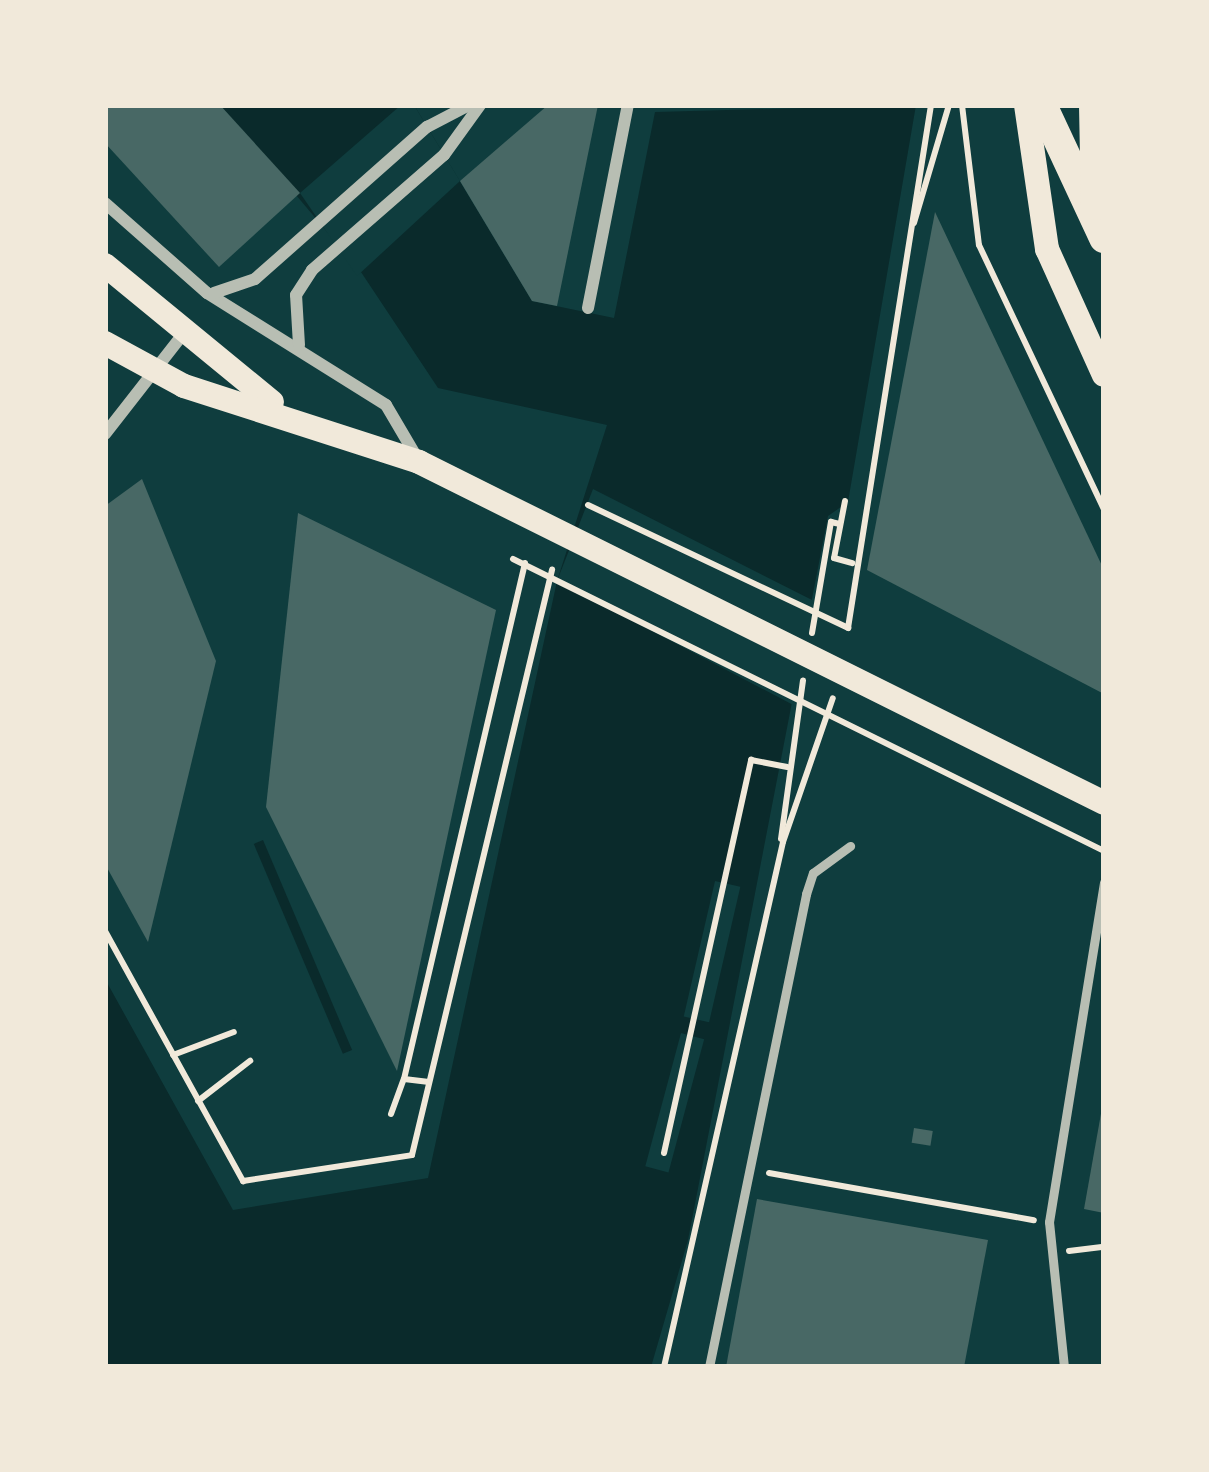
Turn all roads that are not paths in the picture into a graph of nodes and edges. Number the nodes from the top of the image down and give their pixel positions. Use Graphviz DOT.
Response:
graph roads {
  1 [pos="469,105"];
  2 [pos="480,105"];
  3 [pos="628,105"];
  4 [pos="1026,105"];
  5 [pos="1042,105"];
  6 [pos="1094,105"];
  7 [pos="105,202"];
  8 [pos="1100,227"];
  9 [pos="105,265"];
  10 [pos="207,293"];
  11 [pos="588,308"];
  12 [pos="183,334"];
  13 [pos="105,343"];
  14 [pos="299,345"];
  15 [pos="156,374"];
  16 [pos="1104,375"];
  17 [pos="284,411"];
  18 [pos="105,434"];
  19 [pos="419,462"];
  20 [pos="1103,802"];
  21 [pos="850,846"];
  22 [pos="1104,882"];
  23 [pos="709,1367"];
  24 [pos="1064,1367"];
  1 -- 10 [label="street"];
  2 -- 14 [label="street"];
  3 -- 11 [label="street"];
  4 -- 16 [label="main road"];
  5 -- 8 [label="main road"];
  6 -- 8 [label="main road"];
  7 -- 10 [label="street"];
  9 -- 12 [label="main road"];
  10 -- 14 [label="street"];
  12 -- 15 [label="street"];
  12 -- 17 [label="main road"];
  13 -- 15 [label="main road"];
  14 -- 19 [label="street"];
  15 -- 17 [label="main road"];
  15 -- 18 [label="street"];
  17 -- 19 [label="main road"];
  19 -- 20 [label="main road"];
  21 -- 23 [label="lane"];
  22 -- 24 [label="lane"];
}
